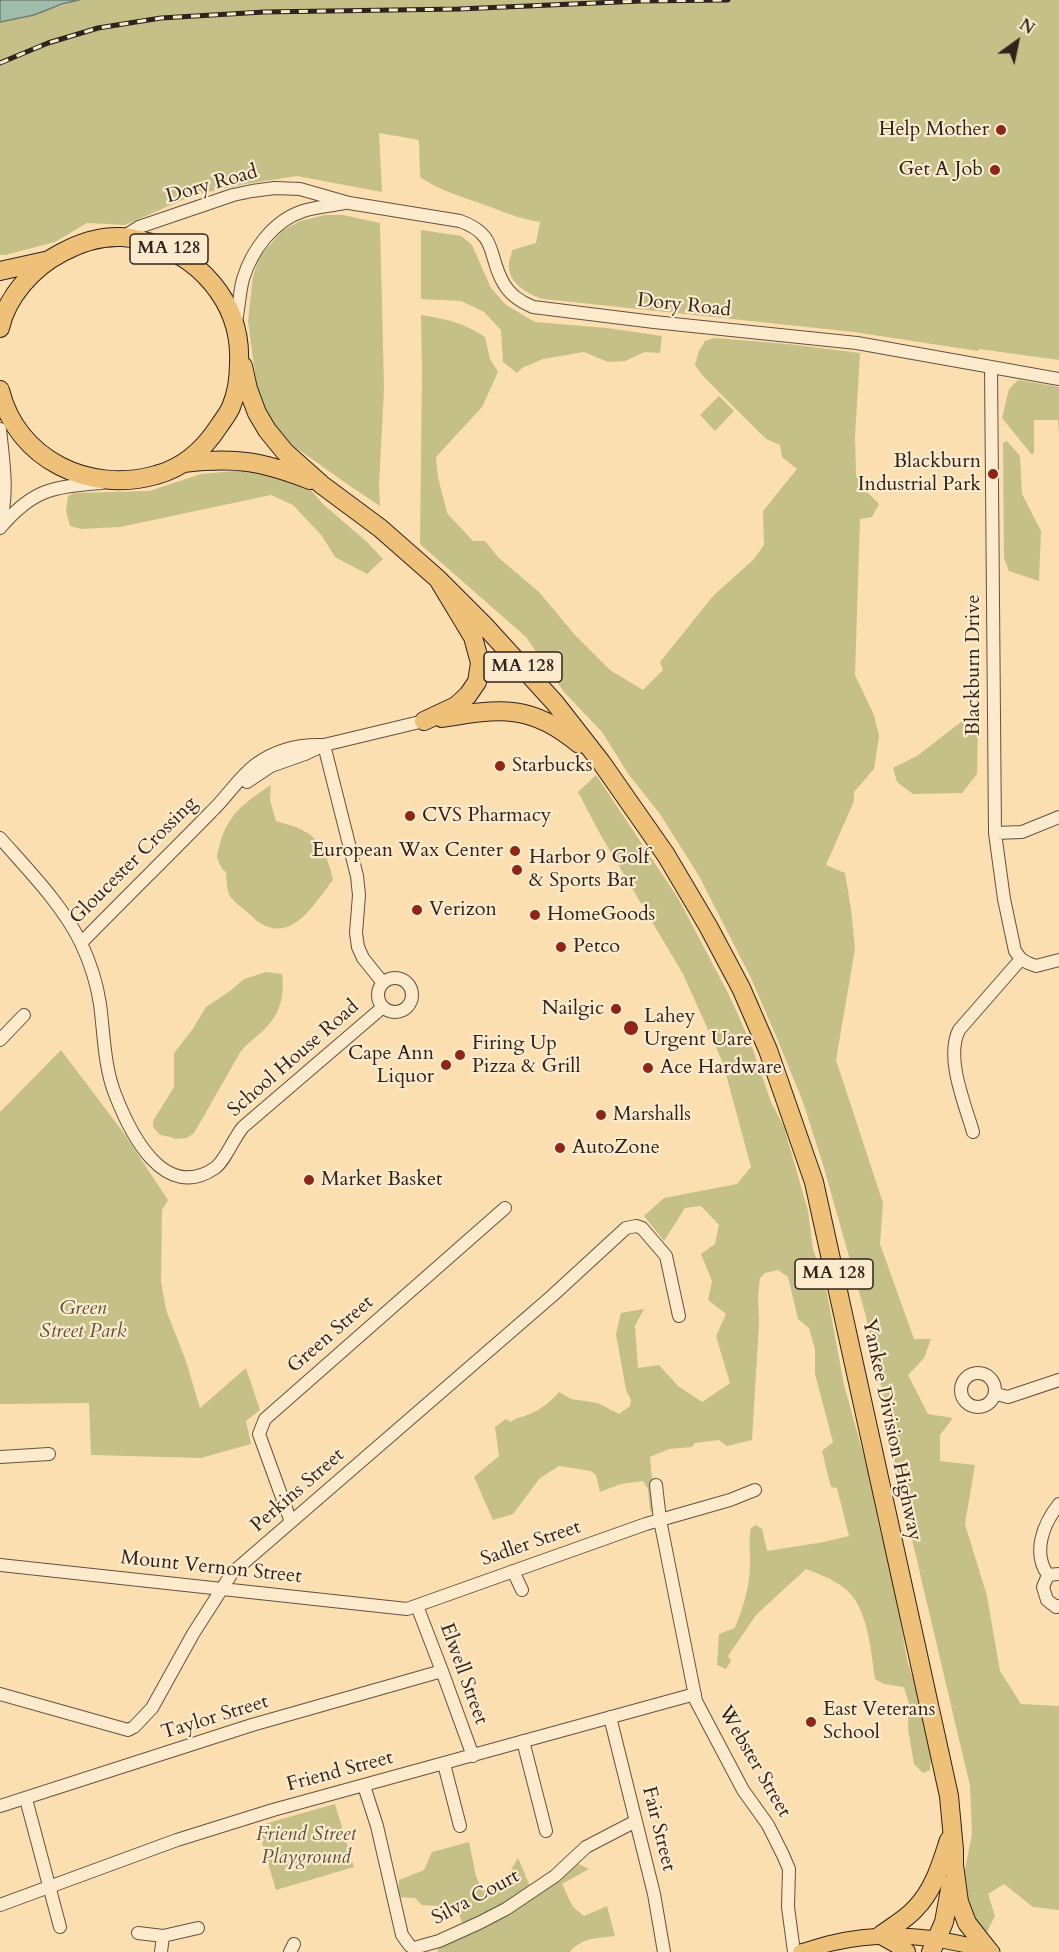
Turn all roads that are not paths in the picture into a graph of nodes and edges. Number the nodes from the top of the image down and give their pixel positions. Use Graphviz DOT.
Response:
graph roads {
  1 [pos="349,203"];
  2 [pos="123,237"];
  3 [pos="47,260"];
  4 [pos="0,271"];
  5 [pos="235,326"];
  6 [pos="0,328"];
  7 [pos="240,350"];
  8 [pos="991,367"];
  9 [pos="1059,379"];
  10 [pos="1,392"];
  11 [pos="0,420"];
  12 [pos="0,429"];
  13 [pos="182,464"];
  14 [pos="117,482"];
  15 [pos="322,485"];
  16 [pos="0,522"];
  17 [pos="0,528"];
  18 [pos="438,579"];
  19 [pos="424,721"];
  20 [pos="324,745"];
  21 [pos="601,762"];
  22 [pos="1059,817"];
  23 [pos="995,833"];
  24 [pos="0,838"];
  25 [pos="81,943"];
  26 [pos="1021,959"];
  27 [pos="1059,960"];
  28 [pos="383,983"];
  29 [pos="383,1007"];
  30 [pos="24,1015"];
  31 [pos="0,1040"];
  32 [pos="973,1132"];
  33 [pos="505,1208"];
  34 [pos="679,1316"];
  35 [pos="1059,1380"];
  36 [pos="996,1394"];
  37 [pos="49,1454"];
  38 [pos="0,1457"];
  39 [pos="656,1485"];
  40 [pos="754,1490"];
  41 [pos="1059,1504"];
  42 [pos="660,1520"];
  43 [pos="291,1522"];
  44 [pos="0,1565"];
  45 [pos="513,1571"];
  46 [pos="1054,1575"];
  47 [pos="222,1588"];
  48 [pos="522,1590"];
  49 [pos="417,1606"];
  50 [pos="1059,1606"];
  51 [pos="442,1671"];
  52 [pos="0,1694"];
  53 [pos="695,1694"];
  54 [pos="610,1717"];
  55 [pos="523,1741"];
  56 [pos="473,1756"];
  57 [pos="444,1764"];
  58 [pos="364,1786"];
  59 [pos="26,1799"];
  60 [pos="0,1806"];
  61 [pos="636,1821"];
  62 [pos="459,1826"];
  63 [pos="952,1828"];
  64 [pos="546,1831"];
  65 [pos="954,1865"];
  66 [pos="50,1886"];
  67 [pos="0,1905"];
  68 [pos="60,1927"];
  69 [pos="198,1928"];
  70 [pos="138,1933"];
  71 [pos="881,1935"];
  72 [pos="163,1936"];
  73 [pos="934,1945"];
  74 [pos="161,1952"];
  75 [pos="664,1952"];
  76 [pos="794,1952"];
  77 [pos="801,1952"];
  78 [pos="906,1952"];
  79 [pos="989,1952"];
  1 -- 2 [label="street, Dory Road"];
  1 -- 5 [label="street, Dory Road"];
  1 -- 8 [label="street, Dory Road"];
  2 -- 3 [label="highway, MA 128"];
  2 -- 5 [label="highway, MA 128"];
  3 -- 4 [label="highway, MA 128"];
  3 -- 6 [label="highway"];
  5 -- 7 [label="highway, MA 128"];
  7 -- 13 [label="highway"];
  7 -- 15 [label="highway, MA 128"];
  8 -- 9 [label="street, Dory Road"];
  8 -- 23 [label="street, Blackburn Drive"];
  10 -- 11 [label="street"];
  10 -- 14 [label="highway, MA 128"];
  12 -- 16 [label="street"];
  13 -- 14 [label="highway, MA 128"];
  13 -- 15 [label="highway, MA 128"];
  14 -- 17 [label="street"];
  15 -- 18 [label="highway, MA 128"];
  18 -- 19 [label="highway"];
  18 -- 21 [label="highway, Yankee Division Highway / MA 128"];
  19 -- 20 [label="street, Gloucester Crossing"];
  19 -- 21 [label="highway"];
  20 -- 25 [label="street, Gloucester Crossing"];
  20 -- 28 [label="street"];
  21 -- 63 [label="highway, Yankee Division Highway / MA 128"];
  22 -- 23 [label="street"];
  23 -- 26 [label="street, Blackburn Drive"];
  24 -- 25 [label="street, School House Road"];
  25 -- 29 [label="street, School House Road"];
  26 -- 27 [label="street"];
  26 -- 32 [label="street"];
  28 -- 29 [label="street"];
  28 -- 29 [label="street"];
  30 -- 31 [label="street"];
  33 -- 43 [label="street, Green Street"];
  34 -- 43 [label="street, Perkins Street"];
  35 -- 36 [label="street"];
  37 -- 38 [label="street"];
  39 -- 42 [label="street, Webster Street"];
  40 -- 42 [label="street, Sadler Street"];
  41 -- 46 [label="street"];
  42 -- 45 [label="street, Sadler Street"];
  42 -- 53 [label="street, Webster Street"];
  43 -- 47 [label="street, Perkins Street"];
  44 -- 47 [label="street, Mount Vernon Street"];
  45 -- 48 [label="street"];
  45 -- 49 [label="street, Sadler Street"];
  46 -- 50 [label="street"];
  47 -- 49 [label="street, Mount Vernon Street"];
  47 -- 52 [label="street, Perkins Street"];
  49 -- 51 [label="street, Elwell Street"];
  51 -- 56 [label="street, Elwell Street"];
  51 -- 59 [label="street, Taylor Street"];
  53 -- 54 [label="street, Friend Street"];
  53 -- 76 [label="street, Webster Street"];
  54 -- 55 [label="street, Friend Street"];
  54 -- 61 [label="street, Fair Street"];
  55 -- 56 [label="street, Friend Street"];
  55 -- 64 [label="street"];
  56 -- 57 [label="street, Friend Street"];
  57 -- 58 [label="street, Friend Street"];
  57 -- 62 [label="street"];
  58 -- 61 [label="street, Silva Court"];
  58 -- 66 [label="street, Friend Street"];
  59 -- 60 [label="street, Taylor Street"];
  59 -- 66 [label="street"];
  61 -- 75 [label="street, Fair Street"];
  63 -- 65 [label="highway, MA 128"];
  63 -- 71 [label="highway"];
  65 -- 73 [label="highway, MA 128"];
  65 -- 79 [label="highway"];
  66 -- 67 [label="street, Friend Street"];
  66 -- 68 [label="street"];
  69 -- 72 [label="street"];
  70 -- 72 [label="street"];
  71 -- 73 [label="main road"];
  71 -- 77 [label="main road"];
  71 -- 78 [label="highway"];
  72 -- 74 [label="street"];
  73 -- 79 [label="main road"];
}
